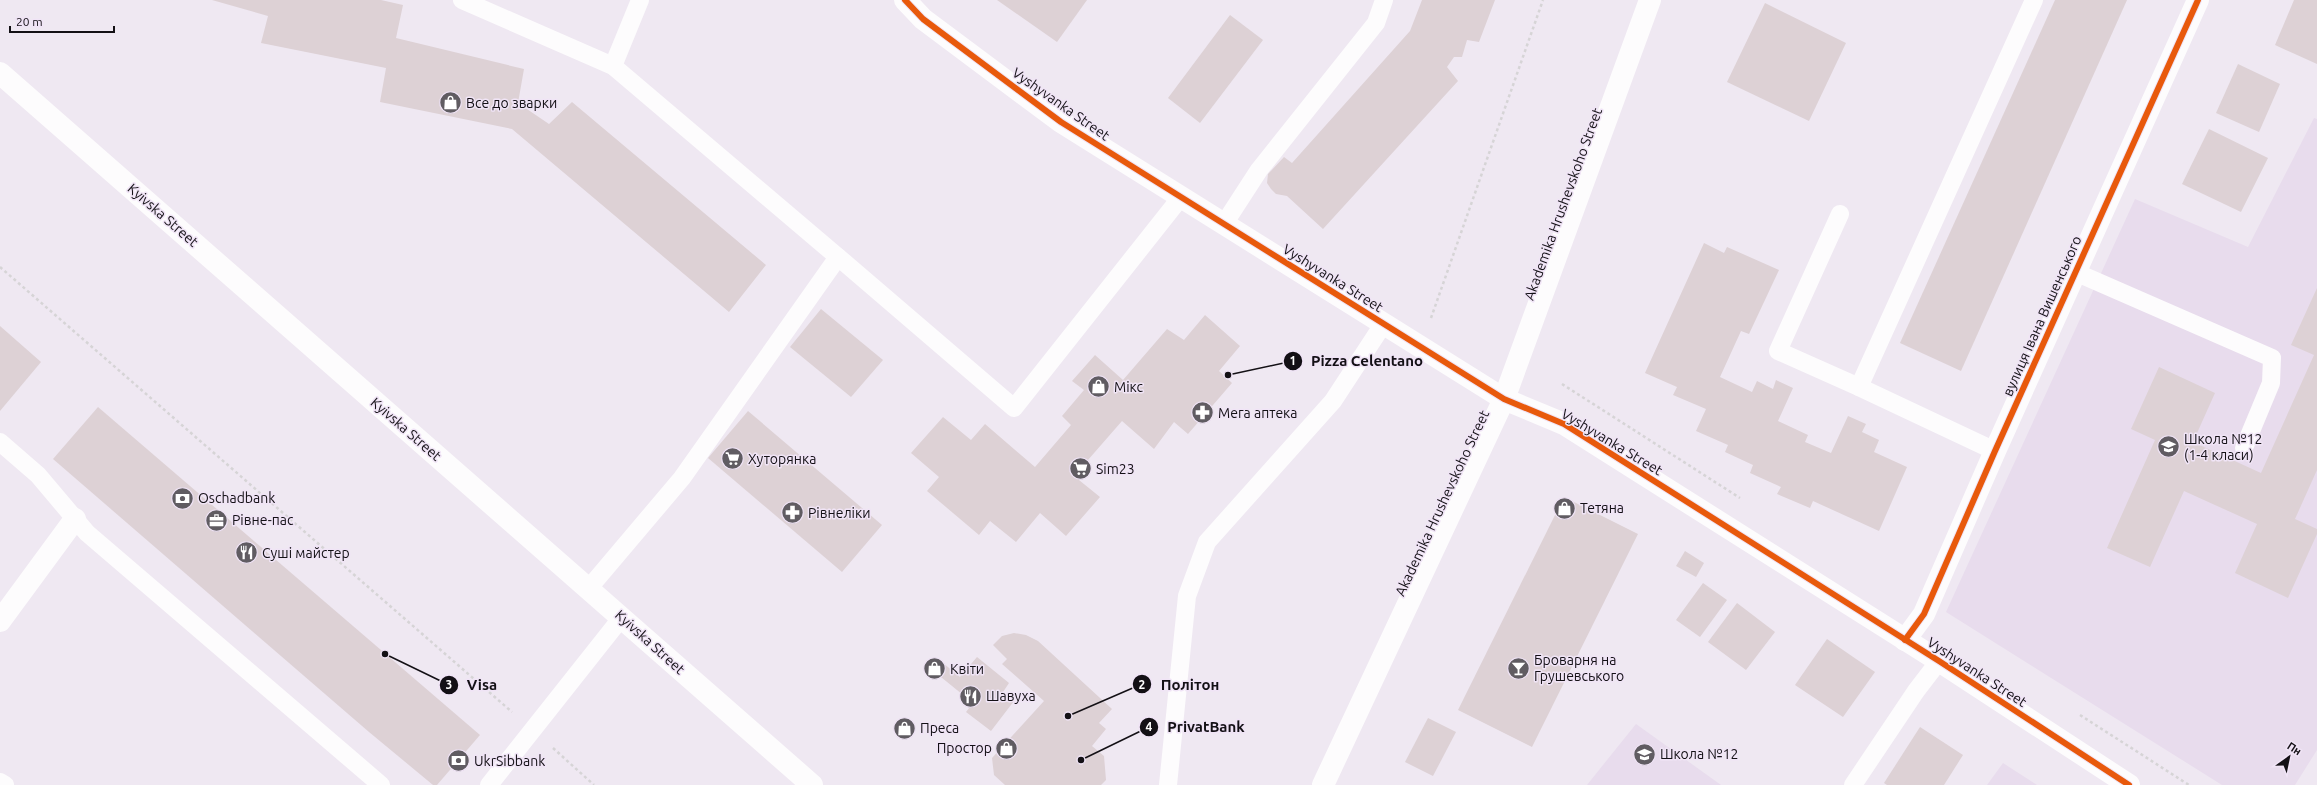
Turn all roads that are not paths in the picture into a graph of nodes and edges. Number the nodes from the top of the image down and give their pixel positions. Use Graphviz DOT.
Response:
graph roads {
  1 [pos="462,0"];
  2 [pos="640,0"];
  3 [pos="905,0"];
  4 [pos="1384,0"];
  5 [pos="1650,0"];
  6 [pos="2034,0"];
  7 [pos="2198,0"];
  8 [pos="613,66"];
  9 [pos="0,73"];
  10 [pos="1181,197"];
  11 [pos="1840,214"];
  12 [pos="1224,224"];
  13 [pos="838,257"];
  14 [pos="2075,272"];
  15 [pos="1384,323"];
  16 [pos="1859,387"];
  17 [pos="1504,399"];
  18 [pos="0,442"];
  19 [pos="2244,448"];
  20 [pos="1995,451"];
  21 [pos="75,519"];
  22 [pos="589,588"];
  23 [pos="622,617"];
  24 [pos="0,621"];
  25 [pos="1905,640"];
  26 [pos="1939,661"];
  27 [pos="0,782"];
  28 [pos="5,785"];
  29 [pos="381,785"];
  30 [pos="489,785"];
  31 [pos="812,785"];
  32 [pos="1168,785"];
  33 [pos="1323,785"];
  34 [pos="1853,785"];
  35 [pos="2129,785"];
  1 -- 8 [label="lane"];
  2 -- 8 [label="lane"];
  3 -- 10 [label="street, Vyshyvanka Street"];
  4 -- 12 [label="lane"];
  5 -- 17 [label="street, Akademika Hrushevskoho Street"];
  6 -- 16 [label="lane"];
  7 -- 14 [label="street, вулиця Івана Вишенського"];
  8 -- 13 [label="lane"];
  9 -- 22 [label="street, Kyivska Street"];
  10 -- 12 [label="street, Vyshyvanka Street"];
  10 -- 13 [label="lane"];
  11 -- 16 [label="lane"];
  12 -- 15 [label="street, Vyshyvanka Street"];
  13 -- 22 [label="lane"];
  14 -- 19 [label="lane"];
  14 -- 20 [label="street, вулиця Івана Вишенського"];
  15 -- 17 [label="street, Vyshyvanka Street"];
  15 -- 32 [label="lane"];
  16 -- 20 [label="lane"];
  17 -- 25 [label="street, Vyshyvanka Street"];
  17 -- 33 [label="street, Akademika Hrushevskoho Street"];
  18 -- 21 [label="lane"];
  20 -- 25 [label="street, вулиця Івана Вишенського"];
  21 -- 24 [label="street"];
  21 -- 29 [label="lane"];
  22 -- 23 [label="street, Kyivska Street"];
  23 -- 30 [label="lane"];
  23 -- 31 [label="street, Kyivska Street"];
  25 -- 26 [label="street, Vyshyvanka Street"];
  26 -- 34 [label="lane"];
  26 -- 35 [label="street, Vyshyvanka Street"];
  27 -- 28 [label="lane"];
}
